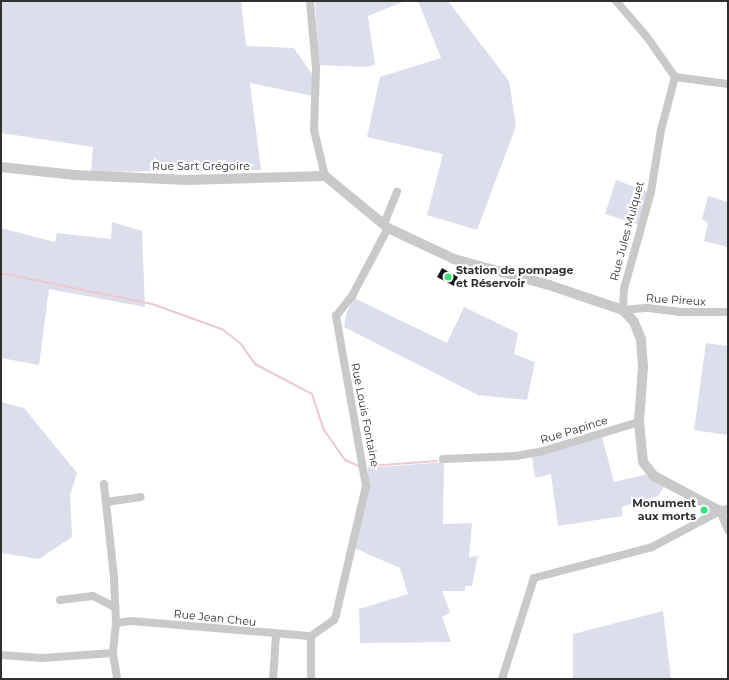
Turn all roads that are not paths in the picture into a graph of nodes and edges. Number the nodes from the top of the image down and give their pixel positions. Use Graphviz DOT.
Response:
graph roads {
  1 [pos="310,1"];
  2 [pos="616,1"];
  3 [pos="675,77"];
  4 [pos="728,84"];
  5 [pos="1,167"];
  6 [pos="325,176"];
  7 [pos="397,192"];
  8 [pos="386,226"];
  9 [pos="623,310"];
  10 [pos="728,312"];
  11 [pos="639,422"];
  12 [pos="443,459"];
  13 [pos="104,484"];
  14 [pos="141,497"];
  15 [pos="106,502"];
  16 [pos="724,511"];
  17 [pos="728,530"];
  18 [pos="60,600"];
  19 [pos="115,607"];
  20 [pos="116,623"];
  21 [pos="276,634"];
  22 [pos="311,636"];
  23 [pos="113,653"];
  24 [pos="1,656"];
  25 [pos="117,679"];
  26 [pos="273,679"];
  27 [pos="312,679"];
  28 [pos="502,679"];
  1 -- 6 [label="street"];
  2 -- 3 [label="street"];
  3 -- 4 [label="street"];
  3 -- 9 [label="street, Rue Jules Mulquet"];
  5 -- 6 [label="street, Rue Sart Grégoire"];
  6 -- 8 [label="street"];
  7 -- 8 [label="street"];
  8 -- 9 [label="street"];
  8 -- 22 [label="street, Rue Louis Fontaine"];
  9 -- 10 [label="street, Rue Pireux"];
  9 -- 11 [label="street"];
  11 -- 12 [label="street, Rue Papince"];
  11 -- 16 [label="street"];
  13 -- 15 [label="street"];
  14 -- 15 [label="street"];
  15 -- 19 [label="street"];
  16 -- 17 [label="street"];
  16 -- 28 [label="street"];
  18 -- 19 [label="street"];
  19 -- 20 [label="street"];
  20 -- 21 [label="street, Rue Jean Cheu"];
  20 -- 23 [label="street"];
  21 -- 22 [label="street, Rue Jean Cheu"];
  21 -- 26 [label="street"];
  22 -- 27 [label="street"];
  23 -- 24 [label="street"];
  23 -- 25 [label="street"];
}
